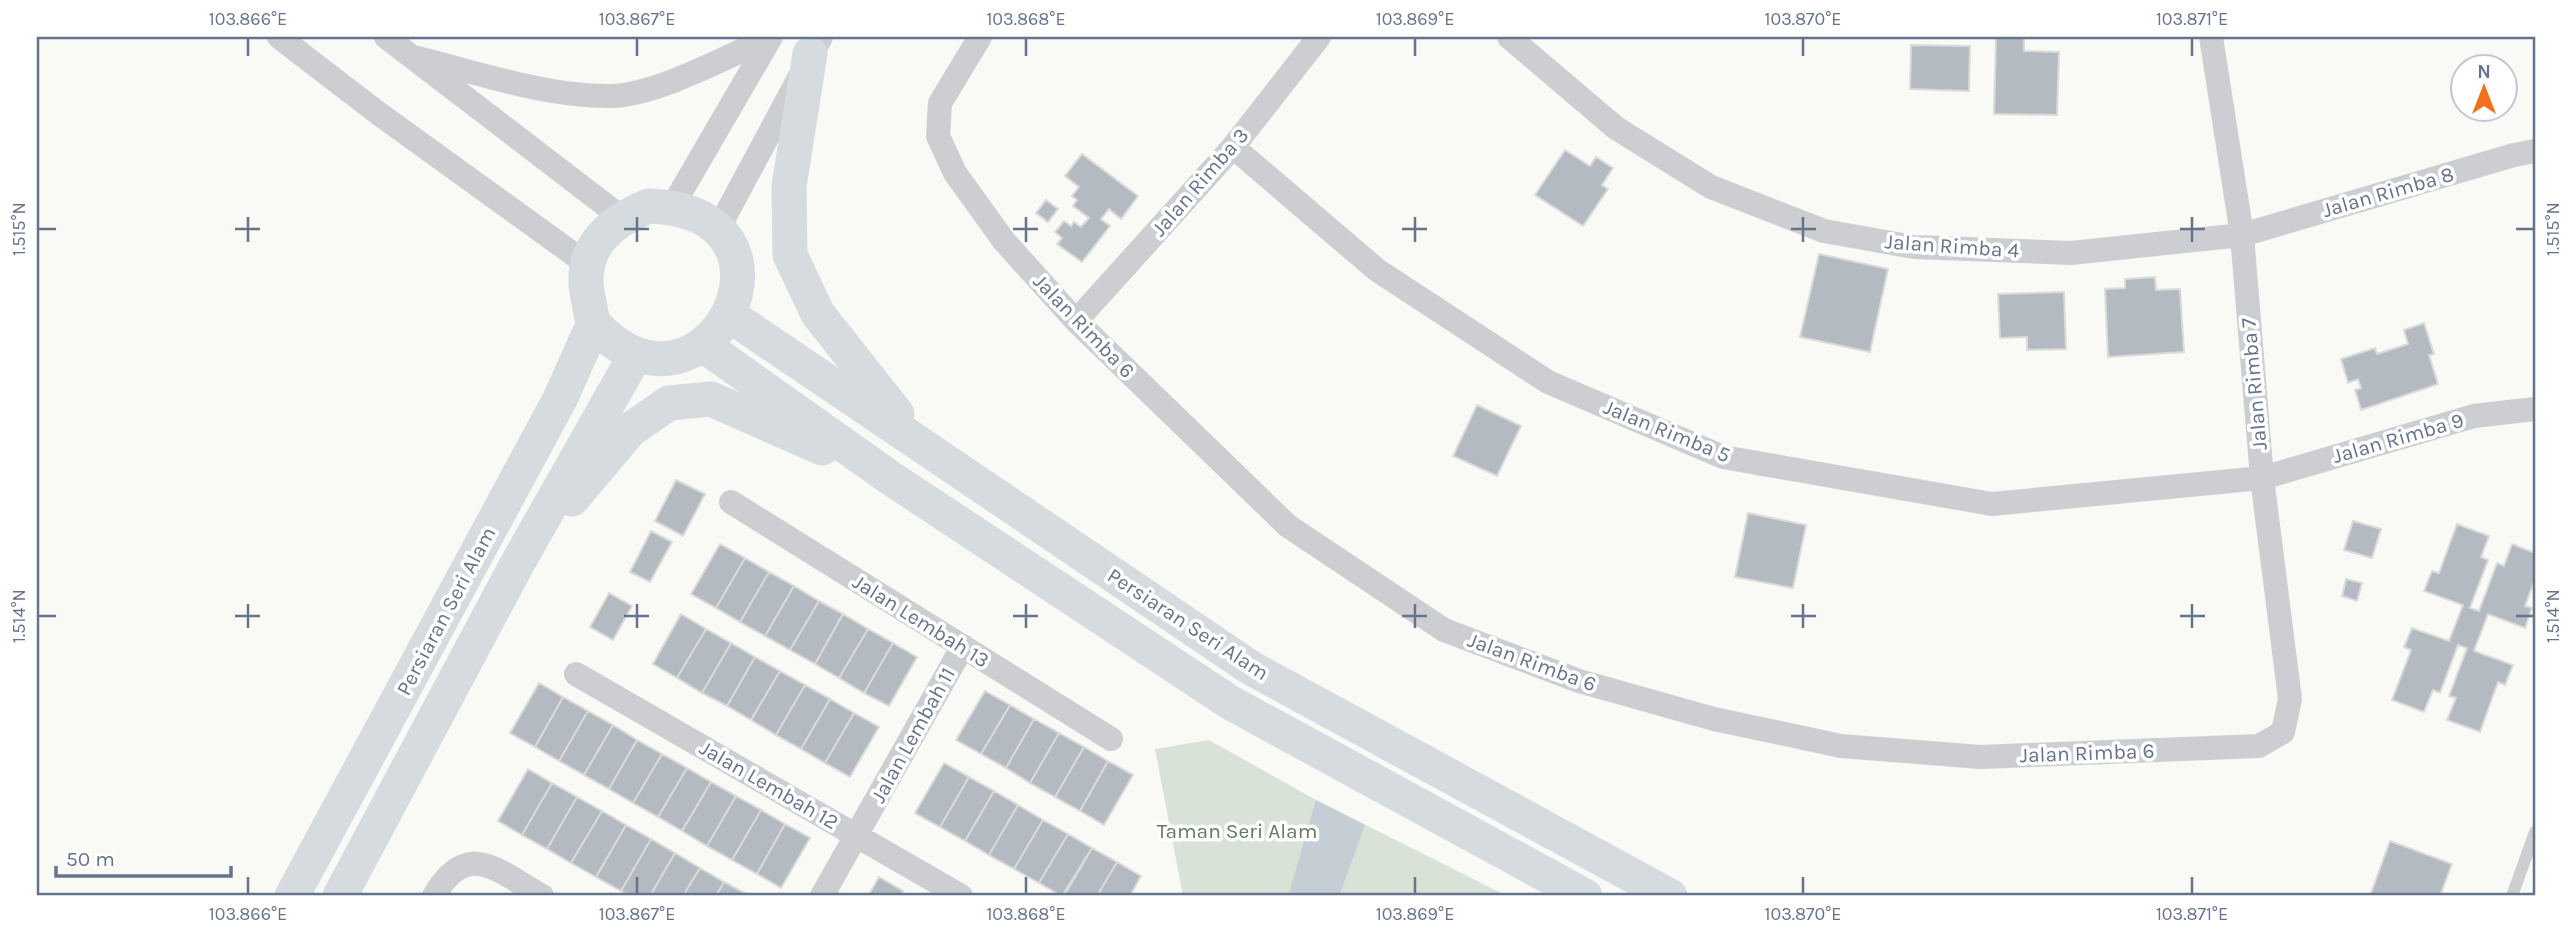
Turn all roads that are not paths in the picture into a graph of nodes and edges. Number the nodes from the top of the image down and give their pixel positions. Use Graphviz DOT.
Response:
graph roads {
  1 [pos="279,37"];
  2 [pos="386,37"];
  3 [pos="771,37"];
  4 [pos="980,37"];
  5 [pos="1319,37"];
  6 [pos="1509,37"];
  7 [pos="2211,37"];
  8 [pos="816,46"];
  9 [pos="412,57"];
  10 [pos="1233,147"];
  11 [pos="2535,151"];
  12 [pos="672,207"];
  13 [pos="621,217"];
  14 [pos="718,231"];
  15 [pos="2242,235"];
  16 [pos="587,264"];
  17 [pos="729,314"];
  18 [pos="1076,321"];
  19 [pos="594,323"];
  20 [pos="703,345"];
  21 [pos="636,354"];
  22 [pos="2535,409"];
  23 [pos="916,438"];
  24 [pos="889,477"];
  25 [pos="2262,478"];
  26 [pos="732,502"];
  27 [pos="516,566"];
  28 [pos="962,646"];
  29 [pos="576,674"];
  30 [pos="2283,732"];
  31 [pos="1111,739"];
  32 [pos="2535,832"];
  33 [pos="856,836"];
  34 [pos="292,896"];
  35 [pos="340,896"];
  36 [pos="435,896"];
  37 [pos="542,896"];
  38 [pos="822,896"];
  39 [pos="961,896"];
  40 [pos="1585,896"];
  41 [pos="1670,896"];
  42 [pos="2512,896"];
  1 -- 16 [label="street"];
  2 -- 9 [label="street"];
  3 -- 9 [label="street"];
  3 -- 12 [label="street"];
  4 -- 18 [label="street, Jalan Rimba 6"];
  5 -- 10 [label="street, Jalan Rimba 3"];
  6 -- 15 [label="street, Jalan Rimba 4"];
  7 -- 15 [label="street, Jalan Rimba 7"];
  8 -- 14 [label="street"];
  8 -- 23 [label="street"];
  9 -- 13 [label="street"];
  10 -- 18 [label="street, Jalan Rimba 3"];
  10 -- 25 [label="street, Jalan Rimba 5"];
  11 -- 15 [label="street, Jalan Rimba 8"];
  12 -- 13 [label="street"];
  12 -- 14 [label="street"];
  13 -- 16 [label="street"];
  14 -- 17 [label="street"];
  15 -- 25 [label="street, Jalan Rimba 7"];
  16 -- 19 [label="street"];
  17 -- 20 [label="street"];
  17 -- 23 [label="street, Persiaran Seri Alam"];
  18 -- 30 [label="street, Jalan Rimba 6"];
  19 -- 21 [label="street"];
  19 -- 34 [label="street, Persiaran Seri Alam"];
  20 -- 21 [label="street"];
  20 -- 24 [label="street, Persiaran Seri Alam"];
  21 -- 27 [label="street, Persiaran Seri Alam"];
  22 -- 25 [label="street, Jalan Rimba 9"];
  23 -- 41 [label="street, Persiaran Seri Alam"];
  24 -- 27 [label="street"];
  24 -- 40 [label="street, Persiaran Seri Alam"];
  25 -- 30 [label="street, Jalan Rimba 7"];
  26 -- 28 [label="street, Jalan Lembah 13"];
  27 -- 35 [label="street, Persiaran Seri Alam"];
  28 -- 31 [label="street, Jalan Lembah 13"];
  28 -- 33 [label="street, Jalan Lembah 11"];
  29 -- 33 [label="street, Jalan Lembah 12"];
  32 -- 42 [label="lane"];
  33 -- 38 [label="street, Jalan Lembah 11"];
  33 -- 39 [label="street, Jalan Lembah 12"];
  36 -- 37 [label="street"];
}
